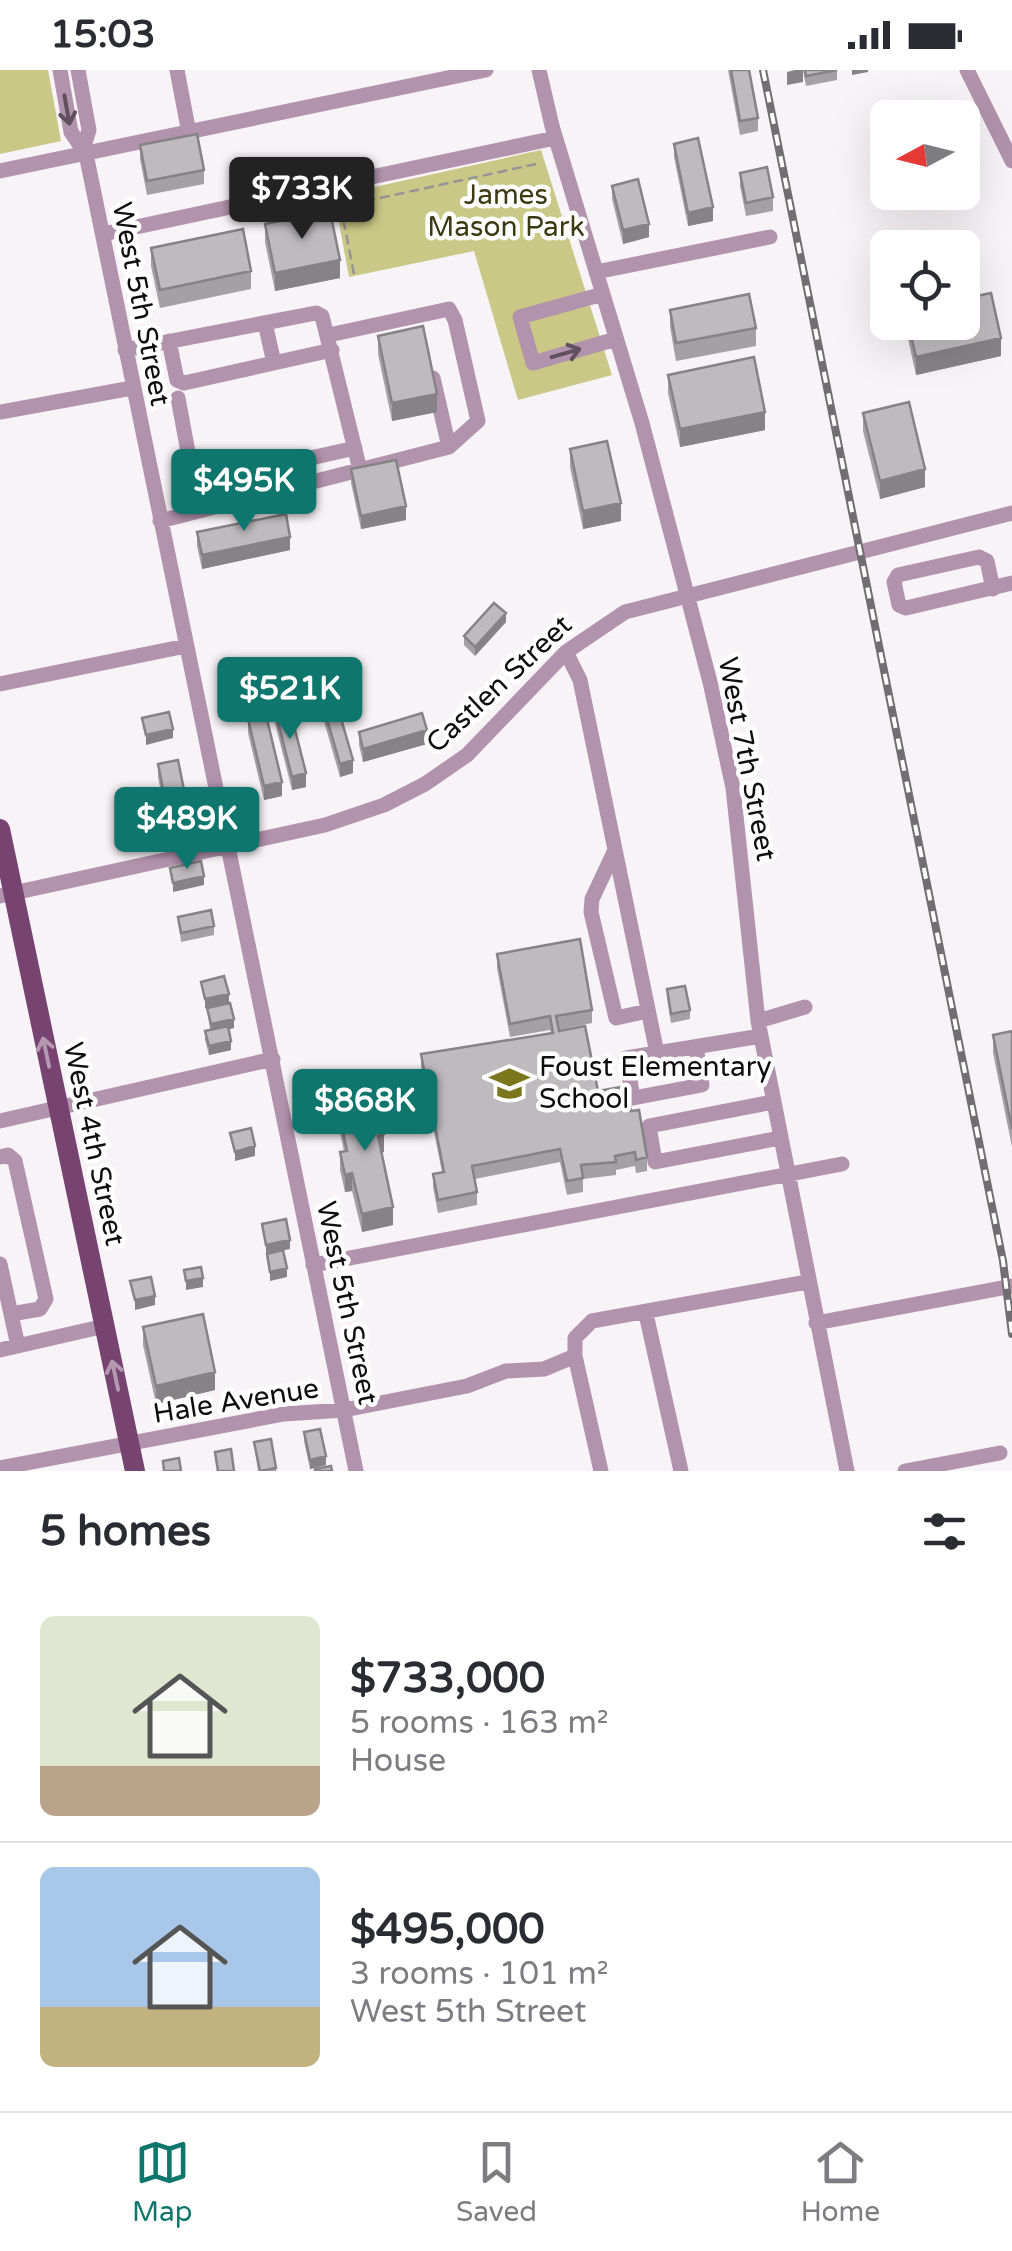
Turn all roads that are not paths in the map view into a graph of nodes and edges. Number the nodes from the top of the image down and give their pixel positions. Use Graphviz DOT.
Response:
graph roads {
  1 [pos="60,70"];
  2 [pos="78,70"];
  3 [pos="177,70"];
  4 [pos="486,70"];
  5 [pos="539,70"];
  6 [pos="967,70"];
  7 [pos="189,132"];
  8 [pos="555,138"];
  9 [pos="85,150"];
  10 [pos="1012,161"];
  11 [pos="0,171"];
  12 [pos="102,234"];
  13 [pos="770,237"];
  14 [pos="596,272"];
  15 [pos="603,294"];
  16 [pos="419,315"];
  17 [pos="265,323"];
  18 [pos="424,334"];
  19 [pos="616,339"];
  20 [pos="169,341"];
  21 [pos="331,342"];
  22 [pos="125,350"];
  23 [pos="428,353"];
  24 [pos="274,364"];
  25 [pos="132,388"];
  26 [pos="178,398"];
  27 [pos="0,412"];
  28 [pos="449,447"];
  29 [pos="355,448"];
  30 [pos="360,470"];
  31 [pos="232,503"];
  32 [pos="199,512"];
  33 [pos="1012,513"];
  34 [pos="160,522"];
  35 [pos="1012,583"];
  36 [pos="993,589"];
  37 [pos="685,595"];
  38 [pos="186,646"];
  39 [pos="566,652"];
  40 [pos="0,684"];
  41 [pos="0,829"];
  42 [pos="227,844"];
  43 [pos="615,850"];
  44 [pos="7,894"];
  45 [pos="805,1007"];
  46 [pos="648,1011"];
  47 [pos="759,1029"];
  48 [pos="696,1046"];
  49 [pos="657,1053"];
  50 [pos="273,1059"];
  51 [pos="773,1102"];
  52 [pos="58,1108"];
  53 [pos="0,1121"];
  54 [pos="780,1138"];
  55 [pos="0,1157"];
  56 [pos="842,1164"];
  57 [pos="786,1174"];
  58 [pos="0,1264"];
  59 [pos="313,1265"];
  60 [pos="807,1282"];
  61 [pos="1012,1286"];
  62 [pos="11,1314"];
  63 [pos="646,1314"];
  64 [pos="816,1323"];
  65 [pos="105,1326"];
  66 [pos="18,1346"];
  67 [pos="0,1350"];
  68 [pos="575,1356"];
  69 [pos="344,1410"];
  70 [pos="130,1444"];
  71 [pos="1000,1452"];
  72 [pos="67,1463"];
  73 [pos="0,1468"];
  74 [pos="135,1471"];
  75 [pos="356,1471"];
  76 [pos="601,1471"];
  77 [pos="681,1471"];
  78 [pos="846,1471"];
  79 [pos="905,1471"];
  1 -- 9 [label="street, West 5th Street, one-way"];
  2 -- 9 [label="street, West 5th Street"];
  3 -- 7 [label="street"];
  4 -- 7 [label="street"];
  5 -- 8 [label="street, West 7th Street"];
  6 -- 10 [label="street"];
  7 -- 9 [label="street"];
  8 -- 12 [label="street"];
  8 -- 14 [label="street, West 7th Street"];
  9 -- 11 [label="street"];
  9 -- 12 [label="street, West 5th Street"];
  12 -- 22 [label="street, West 5th Street"];
  13 -- 14 [label="street"];
  14 -- 15 [label="street, West 7th Street"];
  15 -- 19 [label="street, West 7th Street"];
  15 -- 19 [label="street, one-way"];
  16 -- 18 [label="street"];
  16 -- 21 [label="street"];
  16 -- 28 [label="street"];
  17 -- 20 [label="street"];
  17 -- 21 [label="street"];
  17 -- 24 [label="street"];
  19 -- 37 [label="street, West 7th Street"];
  20 -- 22 [label="street"];
  20 -- 24 [label="street"];
  21 -- 24 [label="street"];
  21 -- 29 [label="street"];
  22 -- 25 [label="street, West 5th Street"];
  23 -- 28 [label="street"];
  25 -- 27 [label="street"];
  25 -- 34 [label="street, West 5th Street"];
  26 -- 32 [label="street"];
  28 -- 30 [label="street"];
  29 -- 30 [label="street"];
  29 -- 31 [label="street"];
  30 -- 31 [label="street"];
  31 -- 32 [label="street"];
  32 -- 34 [label="street"];
  33 -- 37 [label="street, Castlen Street"];
  34 -- 38 [label="street, West 5th Street"];
  35 -- 36 [label="street"];
  36 -- 36 [label="street"];
  37 -- 39 [label="street, Castlen Street"];
  37 -- 47 [label="street, West 7th Street"];
  38 -- 40 [label="street"];
  38 -- 42 [label="street, West 5th Street"];
  39 -- 42 [label="street, Castlen Street"];
  39 -- 43 [label="street"];
  41 -- 44 [label="main road, West 4th Street"];
  42 -- 44 [label="street, Castlen Street"];
  42 -- 50 [label="street, West 5th Street"];
  43 -- 46 [label="street"];
  43 -- 46 [label="street"];
  52 -- 44 [label="main road, West 4th Street, one-way"];
  45 -- 47 [label="street"];
  46 -- 49 [label="street"];
  47 -- 48 [label="street"];
  47 -- 51 [label="street, West 7th Street"];
  48 -- 49 [label="street"];
  48 -- 49 [label="street"];
  50 -- 52 [label="street"];
  50 -- 59 [label="street, West 5th Street"];
  51 -- 54 [label="street, West 7th Street"];
  51 -- 54 [label="street"];
  52 -- 53 [label="street"];
  52 -- 65 [label="main road, West 4th Street"];
  54 -- 57 [label="street, West 7th Street"];
  55 -- 62 [label="street"];
  56 -- 57 [label="street"];
  57 -- 59 [label="street"];
  57 -- 60 [label="street, West 7th Street"];
  58 -- 62 [label="street"];
  59 -- 69 [label="street, West 5th Street"];
  60 -- 63 [label="street"];
  60 -- 64 [label="street, West 7th Street"];
  61 -- 64 [label="street"];
  62 -- 66 [label="street"];
  63 -- 68 [label="street"];
  63 -- 77 [label="street"];
  64 -- 78 [label="street, West 7th Street"];
  65 -- 66 [label="street"];
  70 -- 65 [label="main road, West 4th Street, one-way"];
  66 -- 67 [label="street"];
  68 -- 69 [label="street, Hale Avenue"];
  68 -- 76 [label="street"];
  69 -- 70 [label="street, Hale Avenue"];
  69 -- 75 [label="street, West 5th Street"];
  70 -- 72 [label="street, Hale Avenue"];
  70 -- 74 [label="main road, West 4th Street"];
  71 -- 79 [label="street"];
  72 -- 73 [label="street, Hale Avenue"];
}
